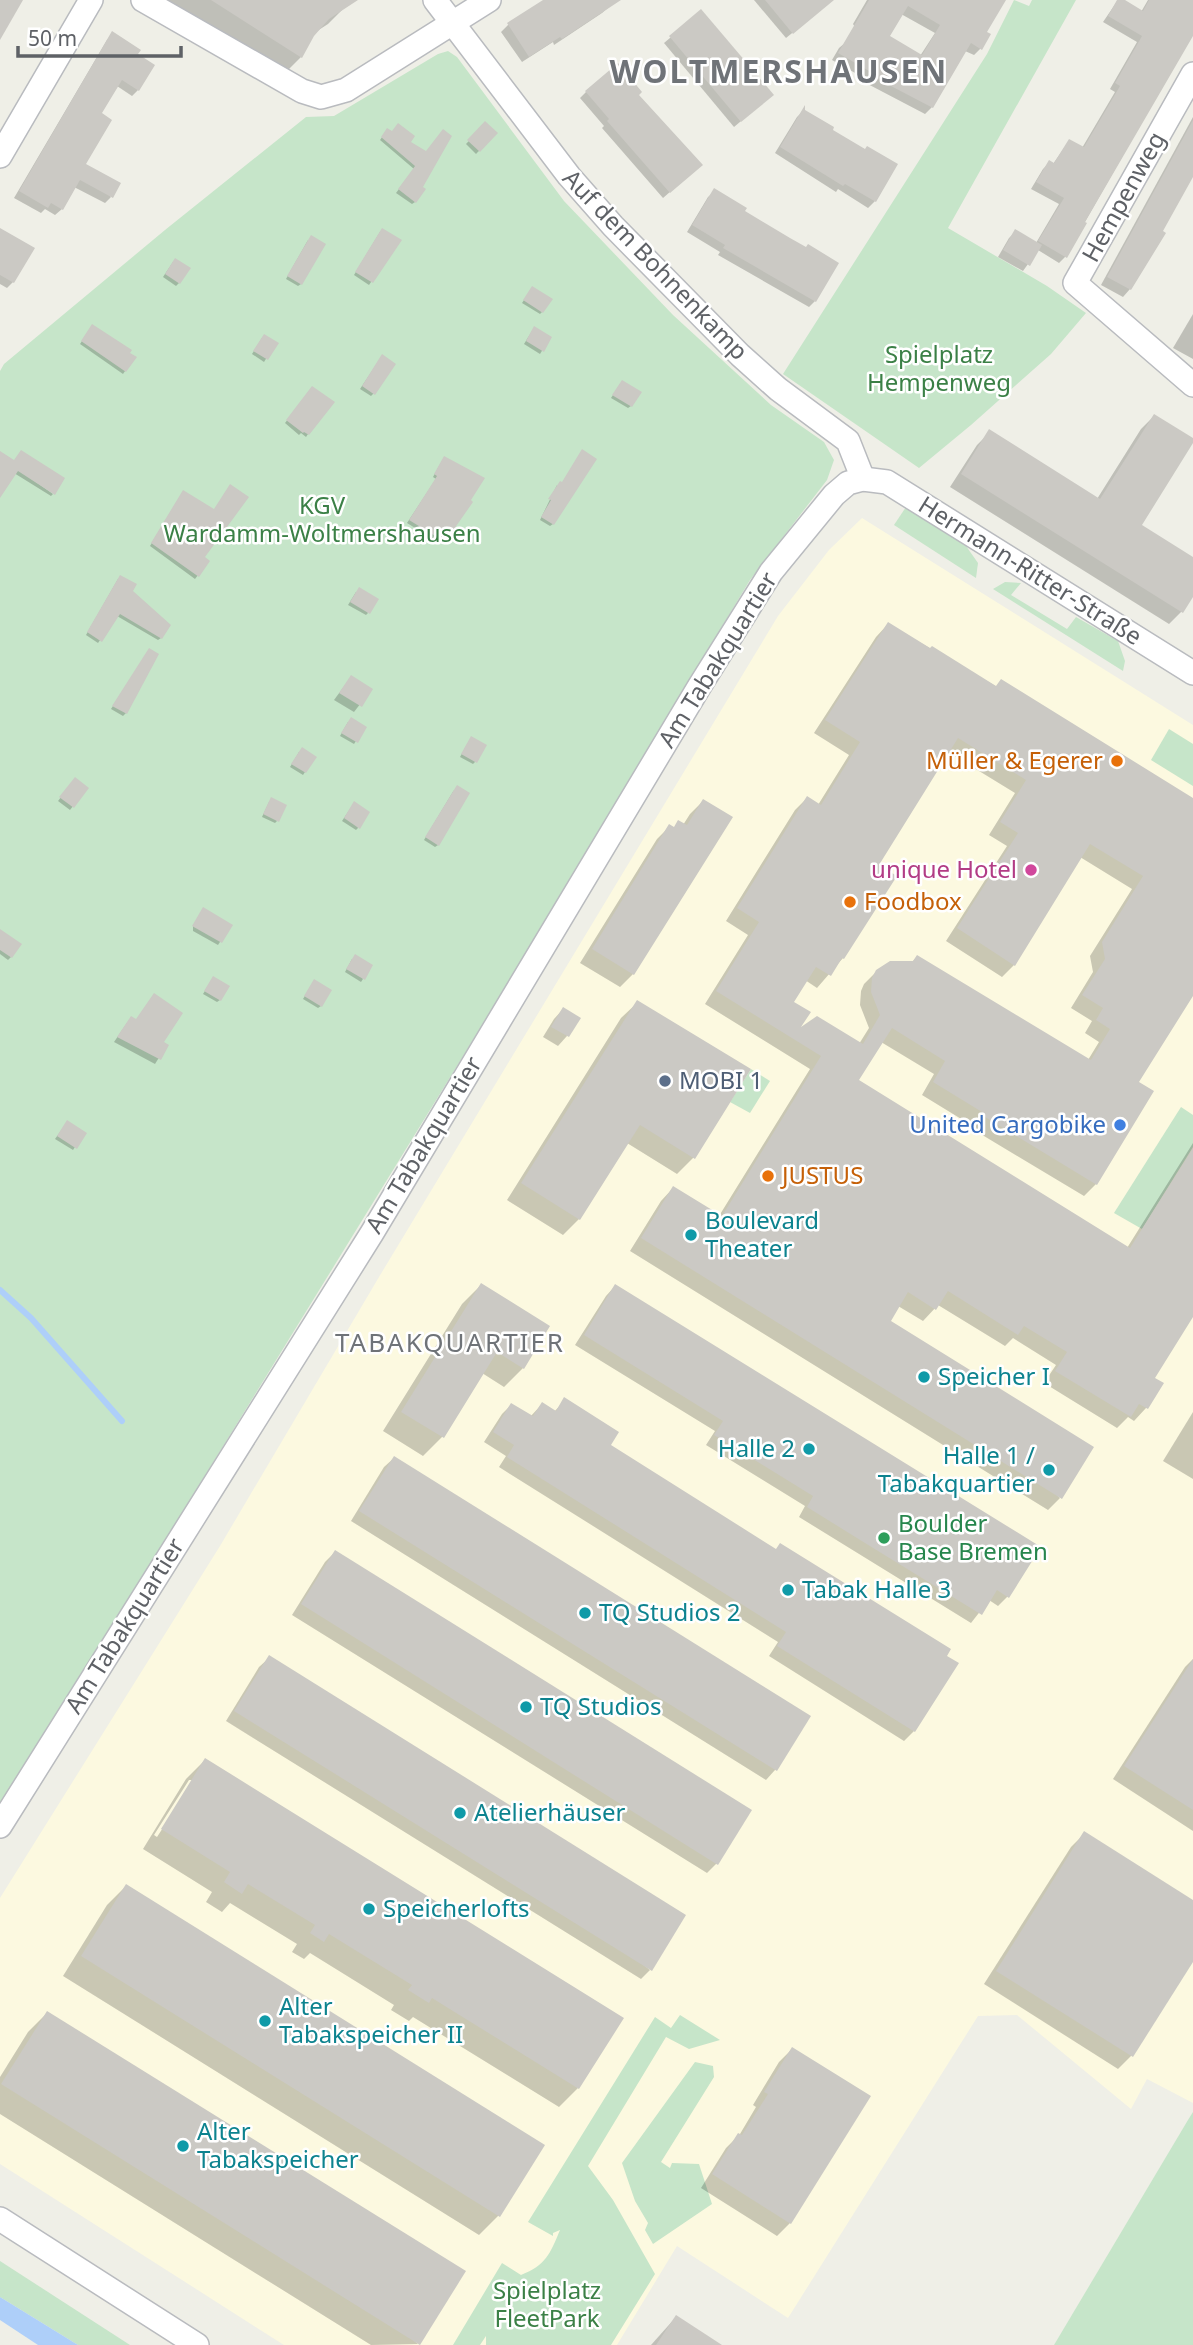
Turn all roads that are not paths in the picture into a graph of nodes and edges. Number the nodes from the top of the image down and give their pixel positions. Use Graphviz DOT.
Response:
graph roads {
  1 [pos="91,0"];
  2 [pos="143,0"];
  3 [pos="435,0"];
  4 [pos="489,0"];
  5 [pos="453,23"];
  6 [pos="1193,74"];
  7 [pos="0,156"];
  8 [pos="1193,385"];
  9 [pos="863,479"];
  10 [pos="1193,673"];
  11 [pos="0,1826"];
  12 [pos="0,2219"];
  13 [pos="197,2345"];
  1 -- 7 [label="street"];
  2 -- 5 [label="street"];
  3 -- 5 [label="street, Auf dem Bohnenkamp"];
  4 -- 5 [label="street"];
  5 -- 9 [label="street, Auf dem Bohnenkamp"];
  6 -- 8 [label="street, Hempenweg"];
  9 -- 10 [label="street, Hermann-Ritter-Straße"];
  9 -- 11 [label="street, Am Tabakquartier"];
  12 -- 13 [label="street"];
}
